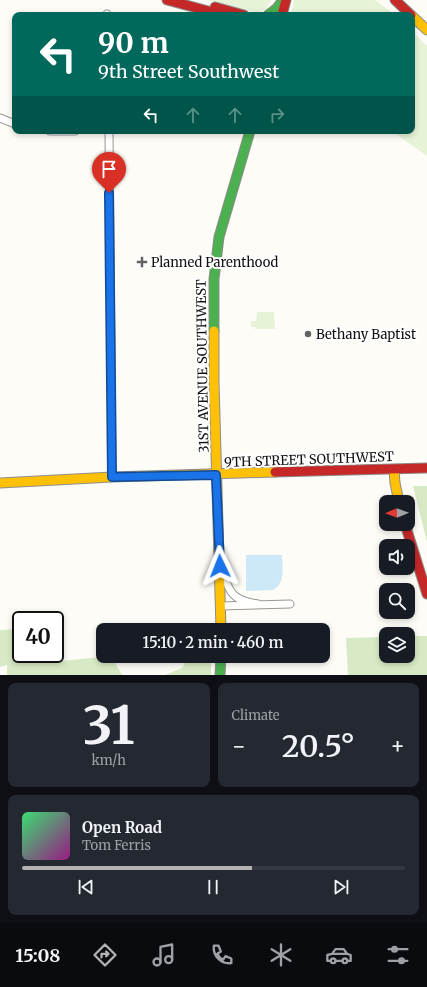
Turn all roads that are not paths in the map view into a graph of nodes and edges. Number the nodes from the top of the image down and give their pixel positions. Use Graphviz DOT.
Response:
graph roads {
  1 [pos="167,0"];
  2 [pos="191,0"];
  3 [pos="284,0"];
  4 [pos="394,0"];
  5 [pos="212,12"];
  6 [pos="233,12"];
  7 [pos="272,12"];
  8 [pos="282,12"];
  9 [pos="408,12"];
  10 [pos="415,18"];
  11 [pos="427,30"];
  12 [pos="0,118"];
  13 [pos="12,123"];
  14 [pos="109,134"];
  15 [pos="249,134"];
  16 [pos="427,468"];
  17 [pos="394,470"];
  18 [pos="216,475"];
  19 [pos="112,477"];
  20 [pos="0,483"];
  21 [pos="398,495"];
  22 [pos="408,531"];
  23 [pos="219,554"];
  24 [pos="427,594"];
  25 [pos="258,604"];
  26 [pos="290,604"];
  27 [pos="221,606"];
  28 [pos="221,623"];
  29 [pos="221,663"];
  30 [pos="220,675"];
  1 -- 5 [label="main road"];
  2 -- 6 [label="main road"];
  3 -- 7 [label="main road"];
  3 -- 8 [label="main road"];
  4 -- 9 [label="main road"];
  10 -- 11 [label="main road"];
  12 -- 13 [label="street"];
  14 -- 19 [label="street"];
  15 -- 18 [label="main road, 31ST AVENUE SOUTHWEST"];
  16 -- 17 [label="main road, 9TH STREET SOUTHWEST"];
  17 -- 18 [label="main road, 9TH STREET SOUTHWEST"];
  17 -- 21 [label="main road"];
  18 -- 19 [label="main road, 9TH STREET SOUTHWEST"];
  18 -- 23 [label="main road, 31ST AVENUE SOUTHWEST"];
  19 -- 20 [label="main road, 9TH STREET SOUTHWEST"];
  22 -- 24 [label="main road"];
  23 -- 25 [label="street"];
  23 -- 27 [label="main road, 31ST AVENUE SOUTHWEST"];
  25 -- 26 [label="street"];
  25 -- 27 [label="street"];
  27 -- 28 [label="main road, 31ST AVENUE SOUTHWEST"];
  29 -- 30 [label="main road"];
}
